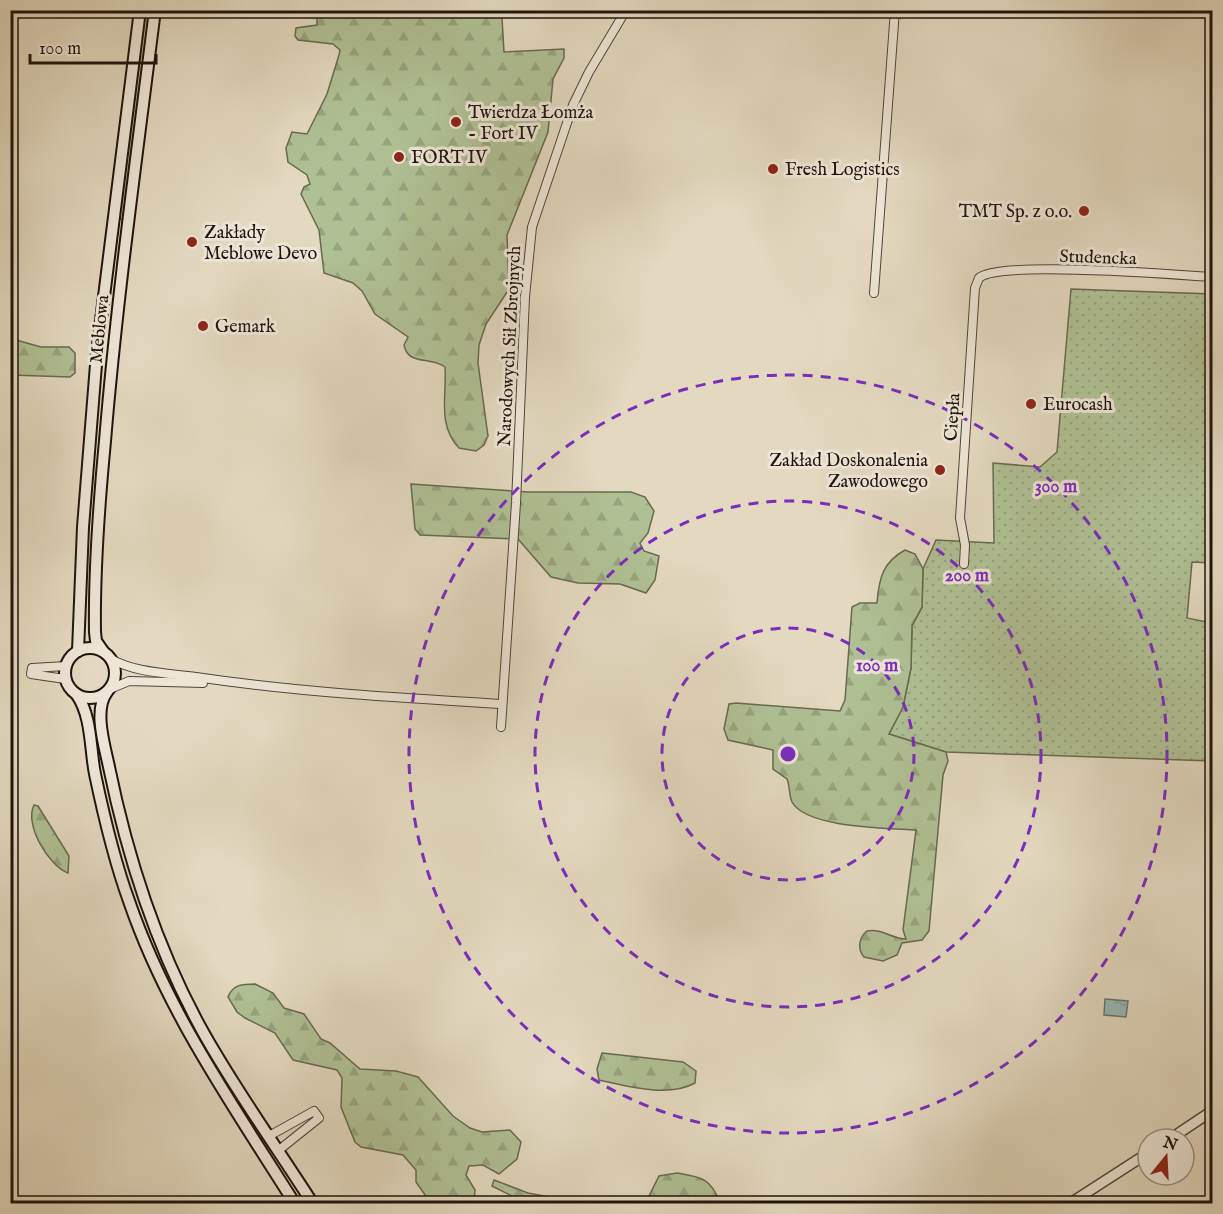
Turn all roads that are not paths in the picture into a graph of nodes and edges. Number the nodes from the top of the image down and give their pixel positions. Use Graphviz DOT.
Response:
graph roads {
  1 [pos="140,10"];
  2 [pos="155,10"];
  3 [pos="626,10"];
  4 [pos="895,10"];
  5 [pos="983,274"];
  6 [pos="1212,277"];
  7 [pos="874,293"];
  8 [pos="964,564"];
  9 [pos="78,651"];
  10 [pos="107,655"];
  11 [pos="66,666"];
  12 [pos="65,680"];
  13 [pos="236,683"];
  14 [pos="108,691"];
  15 [pos="77,695"];
  16 [pos="502,704"];
  17 [pos="501,727"];
  18 [pos="1212,1111"];
  19 [pos="1188,1127"];
  20 [pos="269,1136"];
  21 [pos="279,1150"];
  22 [pos="261,1152"];
  23 [pos="1136,1161"];
  24 [pos="295,1203"];
  25 [pos="313,1203"];
  26 [pos="1069,1203"];
  1 -- 9 [label="main road, Meblowa"];
  2 -- 10 [label="main road, Meblowa"];
  3 -- 16 [label="street, Narodowych Sił Zbrojnych"];
  4 -- 7 [label="street"];
  5 -- 6 [label="street, Studencka"];
  5 -- 8 [label="street, Ciepła"];
  9 -- 10 [label="main road"];
  9 -- 11 [label="main road"];
  10 -- 13 [label="street"];
  10 -- 14 [label="main road"];
  11 -- 12 [label="main road"];
  11 -- 12 [label="street"];
  12 -- 15 [label="main road"];
  13 -- 14 [label="street"];
  13 -- 16 [label="street"];
  14 -- 15 [label="main road"];
  14 -- 20 [label="main road"];
  15 -- 22 [label="main road"];
  16 -- 17 [label="street, Narodowych Sił Zbrojnych"];
  18 -- 19 [label="street"];
  20 -- 21 [label="main road"];
  20 -- 21 [label="street"];
  20 -- 22 [label="main road"];
  21 -- 22 [label="main road"];
  21 -- 25 [label="main road"];
  22 -- 24 [label="main road"];
  23 -- 26 [label="street"];
}
